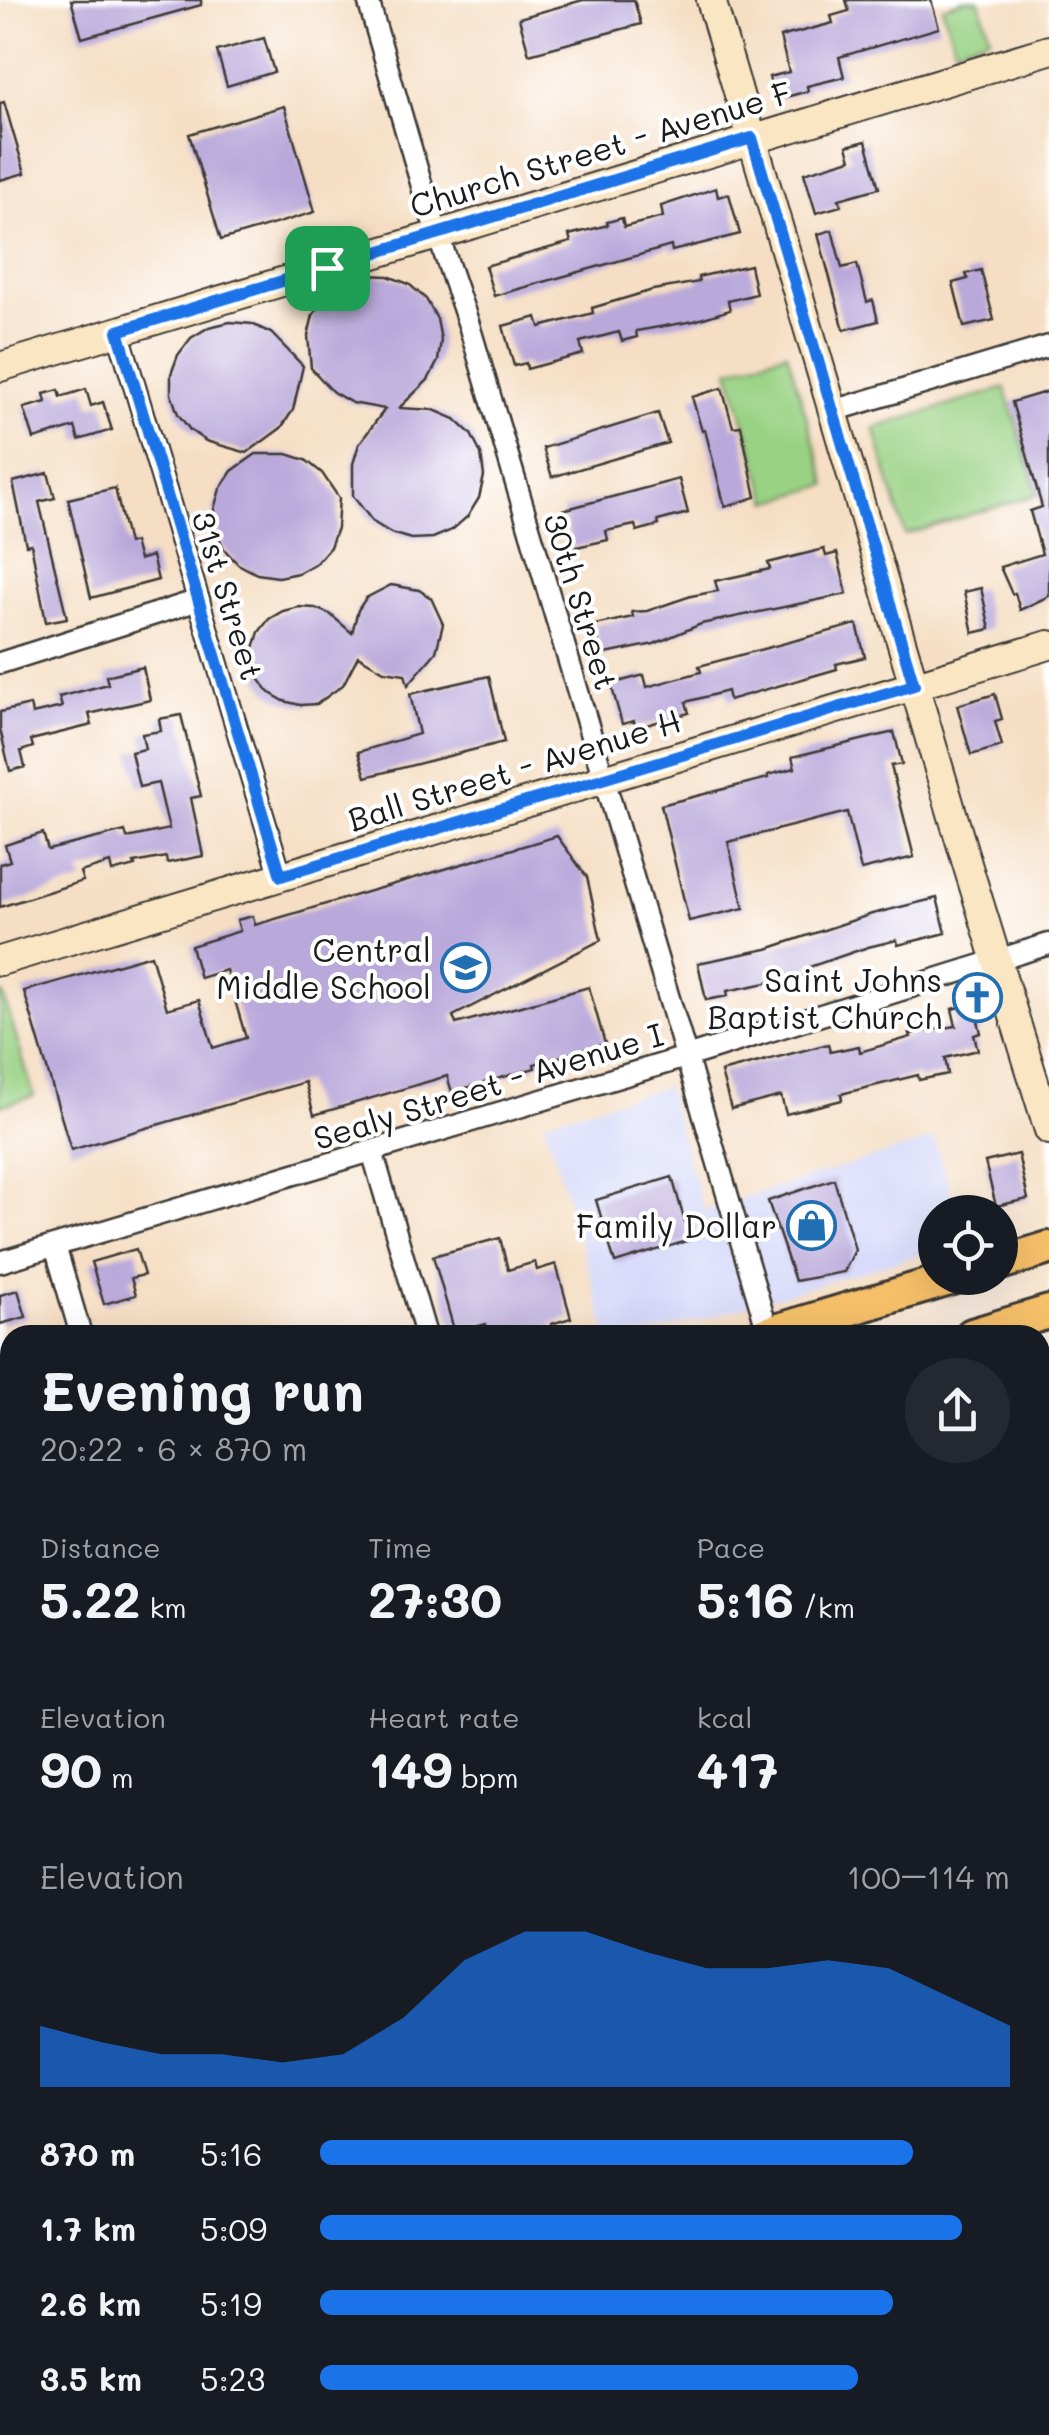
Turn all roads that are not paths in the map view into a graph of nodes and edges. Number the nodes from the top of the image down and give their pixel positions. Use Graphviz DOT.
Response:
graph roads {
  1 [pos="368,0"];
  2 [pos="710,0"];
  3 [pos="1049,50"];
  4 [pos="752,138"];
  5 [pos="437,235"];
  6 [pos="118,331"];
  7 [pos="1049,346"];
  8 [pos="0,367"];
  9 [pos="833,412"];
  10 [pos="199,600"];
  11 [pos="1049,645"];
  12 [pos="0,663"];
  13 [pos="914,685"];
  14 [pos="604,778"];
  15 [pos="281,876"];
  16 [pos="1049,944"];
  17 [pos="997,959"];
  18 [pos="0,962"];
  19 [pos="686,1057"];
  20 [pos="1049,1130"];
  21 [pos="372,1151"];
  22 [pos="55,1246"];
  23 [pos="1049,1248"];
  24 [pos="1018,1257"];
  25 [pos="0,1262"];
  26 [pos="918,1288"];
  27 [pos="1049,1312"];
  28 [pos="78,1325"];
  29 [pos="423,1325"];
  30 [pos="763,1325"];
  31 [pos="796,1325"];
  32 [pos="1005,1325"];
  1 -- 5 [label="street, 30th Street"];
  2 -- 4 [label="street"];
  3 -- 4 [label="street, Church Street - Avenue F"];
  4 -- 5 [label="street, Church Street - Avenue F"];
  4 -- 9 [label="street"];
  5 -- 6 [label="street, Church Street - Avenue F"];
  5 -- 14 [label="street, 30th Street"];
  6 -- 8 [label="street, Church Street - Avenue F"];
  6 -- 10 [label="street, 31st Street"];
  7 -- 9 [label="street"];
  9 -- 13 [label="street"];
  10 -- 12 [label="street"];
  10 -- 15 [label="street, 31st Street"];
  11 -- 13 [label="street, Ball Street - Avenue H"];
  13 -- 14 [label="street, Ball Street - Avenue H"];
  13 -- 17 [label="street"];
  14 -- 15 [label="street, Ball Street - Avenue H"];
  14 -- 19 [label="street, 30th Street"];
  15 -- 18 [label="street, Ball Street - Avenue H"];
  16 -- 17 [label="street, Sealy Street - Avenue I"];
  17 -- 19 [label="street, Sealy Street - Avenue I"];
  17 -- 20 [label="street"];
  19 -- 21 [label="street, Sealy Street - Avenue I"];
  19 -- 30 [label="street, 30th Street"];
  21 -- 22 [label="street, Sealy Street - Avenue I"];
  21 -- 29 [label="street"];
  22 -- 25 [label="street, Sealy Street - Avenue I"];
  22 -- 28 [label="street"];
  23 -- 24 [label="main road"];
  26 -- 31 [label="main road"];
  27 -- 32 [label="main road"];
}
